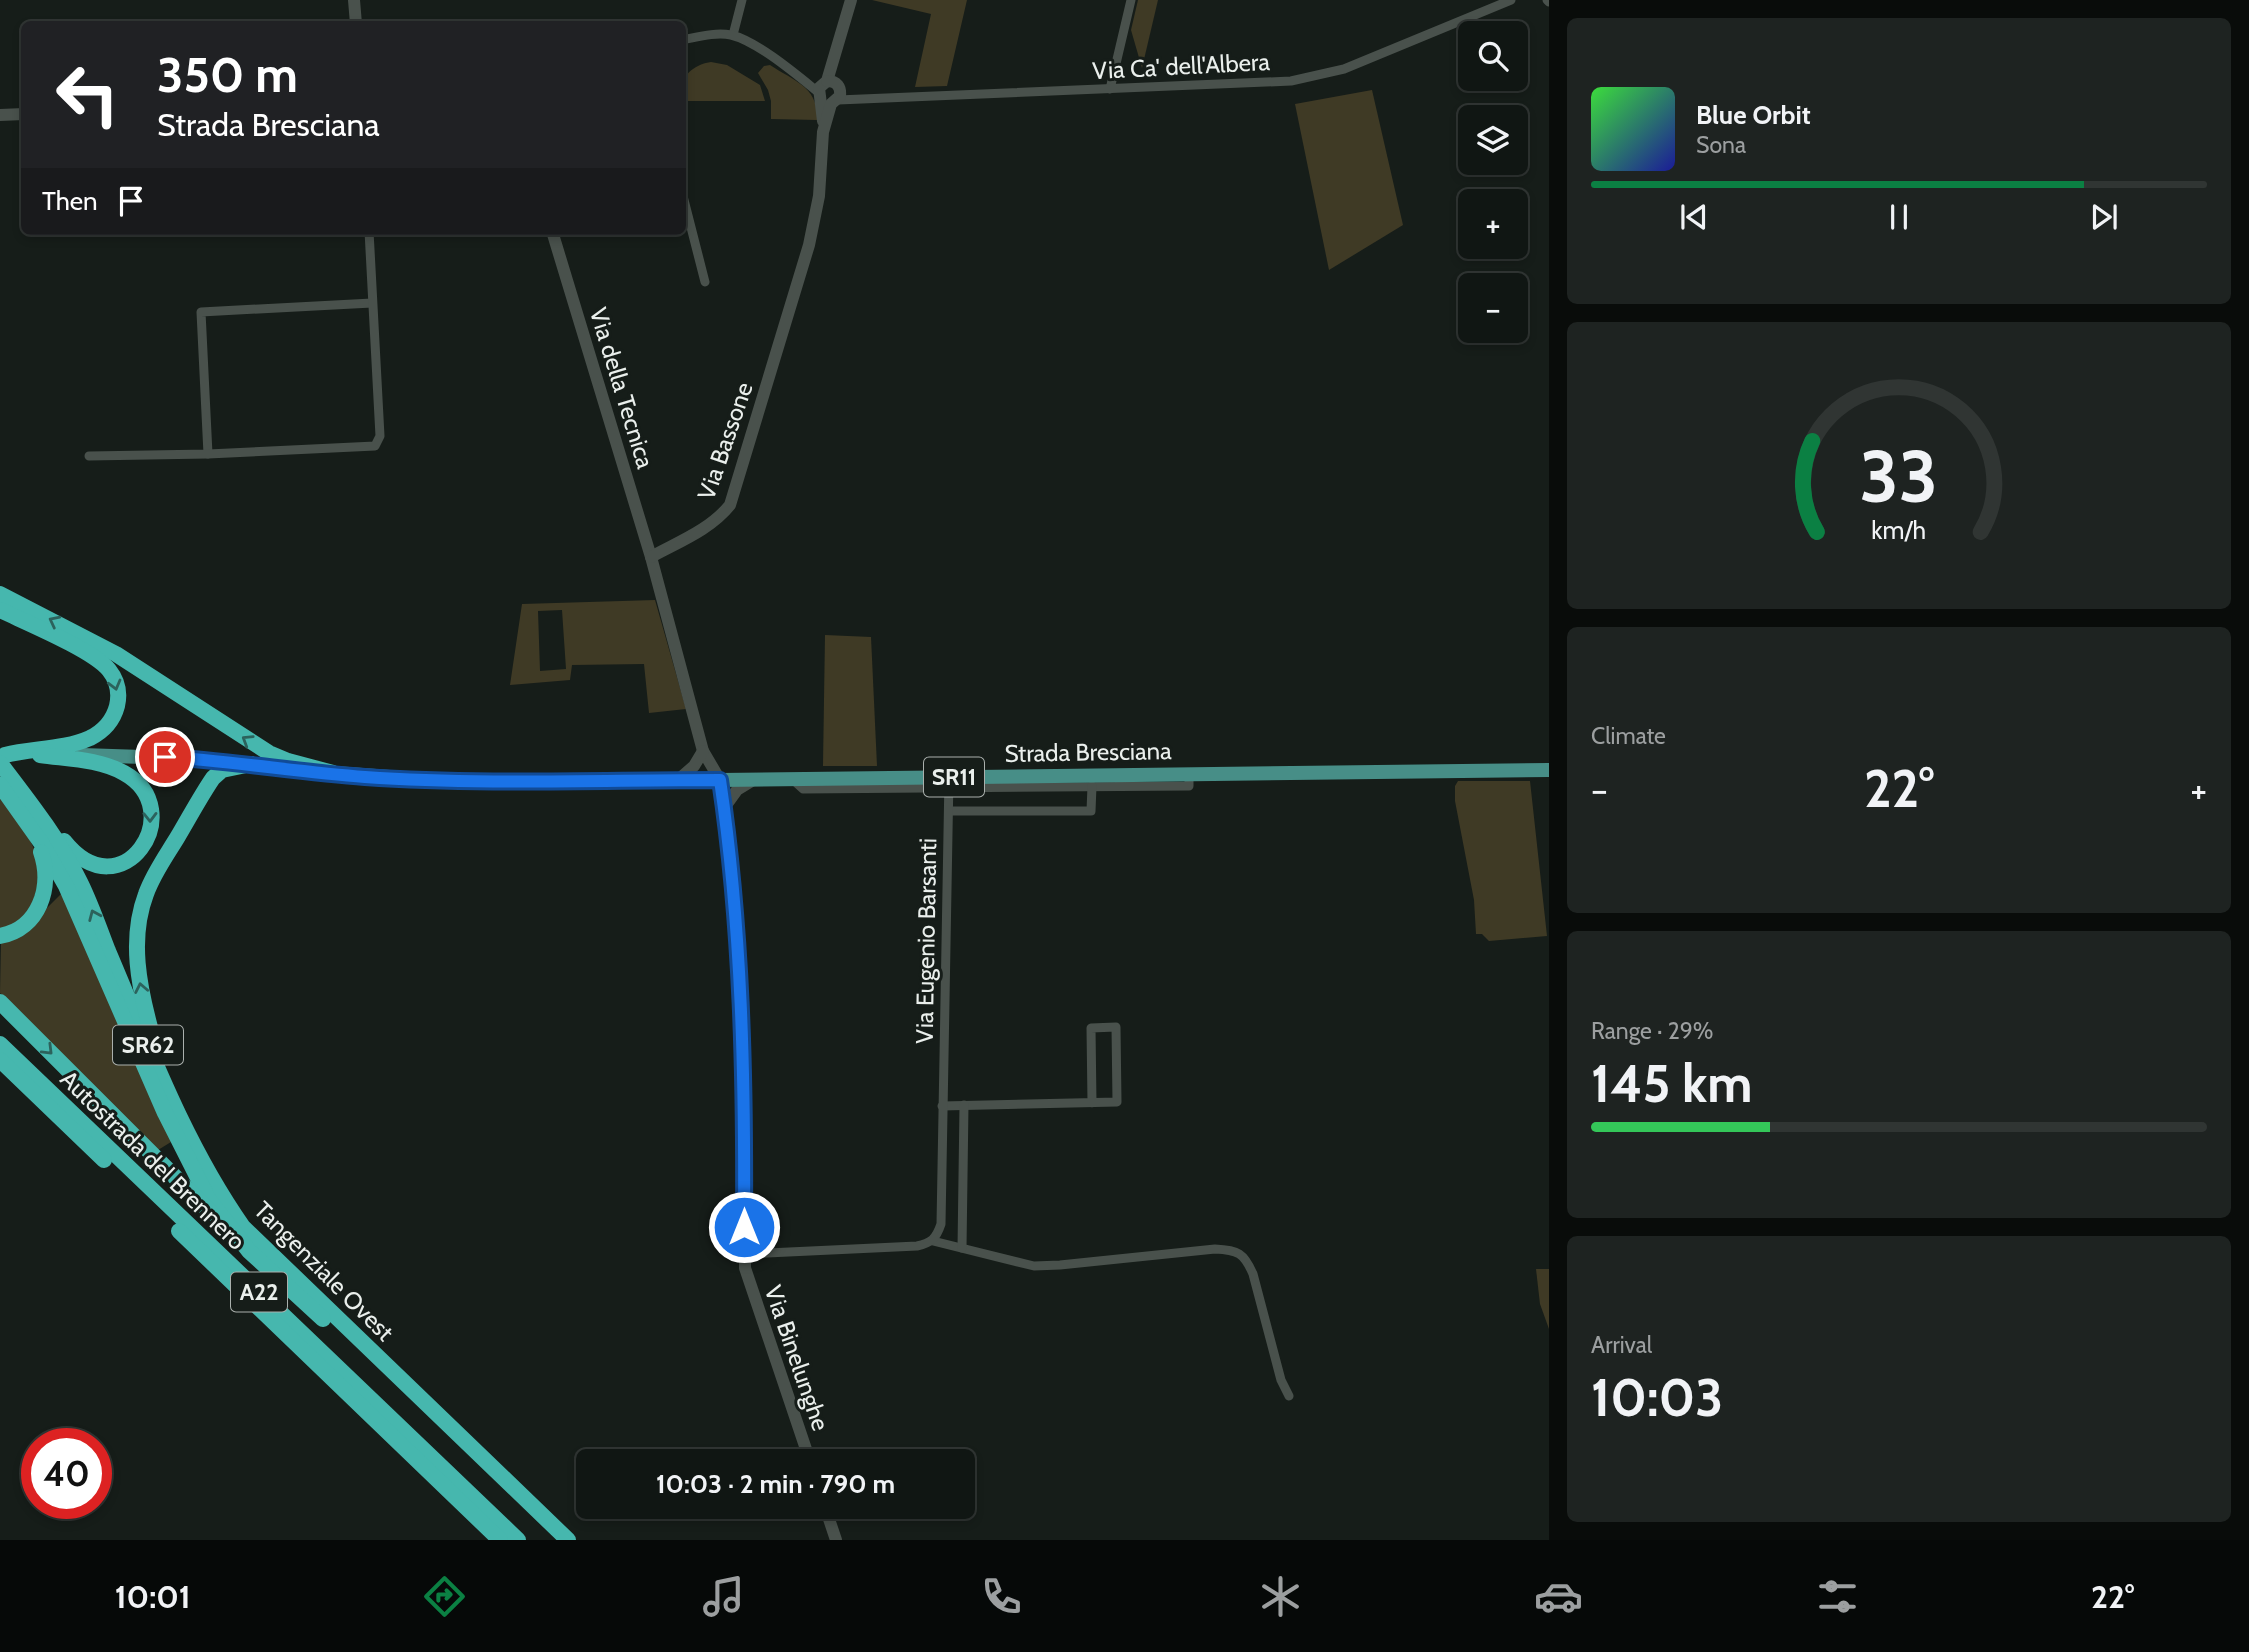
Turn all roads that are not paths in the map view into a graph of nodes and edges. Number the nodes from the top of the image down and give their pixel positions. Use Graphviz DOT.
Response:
graph roads {
  1 [pos="354,0"];
  2 [pos="743,0"];
  3 [pos="851,0"];
  4 [pos="1130,0"];
  5 [pos="1511,0"];
  6 [pos="356,21"];
  7 [pos="733,35"];
  8 [pos="686,39"];
  9 [pos="1110,89"];
  10 [pos="829,92"];
  11 [pos="21,114"];
  12 [pos="0,115"];
  13 [pos="686,208"];
  14 [pos="369,235"];
  15 [pos="553,235"];
  16 [pos="705,282"];
  17 [pos="372,303"];
  18 [pos="208,454"];
  19 [pos="89,456"];
  20 [pos="651,557"];
  21 [pos="0,594"];
  22 [pos="0,610"];
  23 [pos="703,751"];
  24 [pos="42,752"];
  25 [pos="2,758"];
  26 [pos="251,764"];
  27 [pos="1549,770"];
  28 [pos="333,773"];
  29 [pos="1189,774"];
  30 [pos="755,779"];
  31 [pos="678,780"];
  32 [pos="720,780"];
  33 [pos="949,782"];
  34 [pos="1092,786"];
  35 [pos="0,787"];
  36 [pos="19,789"];
  37 [pos="724,808"];
  38 [pos="949,811"];
  39 [pos="0,936"];
  40 [pos="0,1002"];
  41 [pos="0,1044"];
  42 [pos="0,1060"];
  43 [pos="161,1078"];
  44 [pos="1092,1103"];
  45 [pos="964,1105"];
  46 [pos="942,1106"];
  47 [pos="933,1241"];
  48 [pos="962,1248"];
  49 [pos="249,1251"];
  50 [pos="744,1254"];
  51 [pos="1289,1396"];
  52 [pos="806,1449"];
  53 [pos="829,1519"];
  54 [pos="500,1540"];
  55 [pos="518,1540"];
  56 [pos="555,1540"];
  57 [pos="568,1540"];
  58 [pos="836,1540"];
  1 -- 6 [label="street"];
  2 -- 7 [label="street"];
  3 -- 10 [label="street, Via Bassone"];
  4 -- 9 [label="street"];
  5 -- 9 [label="street, Via Ca' dell'Albera"];
  7 -- 8 [label="street"];
  7 -- 10 [label="street"];
  9 -- 10 [label="street, Via Ca' dell'Albera"];
  10 -- 20 [label="street, Via Bassone"];
  11 -- 12 [label="street"];
  13 -- 16 [label="street"];
  14 -- 17 [label="street"];
  15 -- 20 [label="street, Via della Tecnica"];
  17 -- 18 [label="street"];
  17 -- 18 [label="street"];
  18 -- 19 [label="street"];
  20 -- 23 [label="street"];
  28 -- 21 [label="highway, one-way"];
  22 -- 24 [label="highway, one-way"];
  23 -- 31 [label="street"];
  23 -- 32 [label="street"];
  24 -- 25 [label="highway"];
  24 -- 26 [label="main road, Strada Bresciana / SR11"];
  24 -- 36 [label="highway, one-way"];
  25 -- 36 [label="highway, Tangenziale Ovest / SR62"];
  26 -- 28 [label="main road, Strada Bresciana / SR11"];
  43 -- 26 [label="highway, one-way"];
  27 -- 29 [label="main road, Strada Bresciana / SR11"];
  28 -- 31 [label="main road, Strada Bresciana / SR11"];
  29 -- 33 [label="main road, Strada Bresciana / SR11"];
  29 -- 34 [label="street, Strada Bresciana"];
  30 -- 32 [label="main road, Strada Bresciana / SR11"];
  30 -- 33 [label="main road, Strada Bresciana / SR11"];
  30 -- 37 [label="street"];
  31 -- 32 [label="main road, Strada Bresciana / SR11"];
  32 -- 37 [label="street, Via Binelunghe"];
  33 -- 34 [label="street, Strada Bresciana"];
  33 -- 38 [label="street, Via Eugenio Barsanti"];
  34 -- 38 [label="street, Strada Bresciana"];
  35 -- 39 [label="highway"];
  35 -- 49 [label="highway, Tangenziale Ovest / SR62"];
  43 -- 36 [label="highway, Tangenziale Ovest / SR62, one-way"];
  37 -- 50 [label="street, Via Binelunghe"];
  38 -- 46 [label="street, Via Eugenio Barsanti"];
  40 -- 49 [label="highway, one-way"];
  41 -- 55 [label="highway, Autostrada del Brennero / A22"];
  42 -- 54 [label="highway, Autostrada del Brennero / A22"];
  43 -- 57 [label="highway, Tangenziale Ovest / SR62"];
  44 -- 44 [label="street"];
  44 -- 45 [label="street"];
  45 -- 46 [label="street"];
  45 -- 48 [label="street"];
  46 -- 47 [label="street, Via Eugenio Barsanti"];
  47 -- 48 [label="street"];
  47 -- 50 [label="street"];
  48 -- 51 [label="street"];
  49 -- 56 [label="highway, Tangenziale Ovest / SR62"];
  50 -- 52 [label="street, Via Binelunghe"];
  53 -- 58 [label="street"];
}
